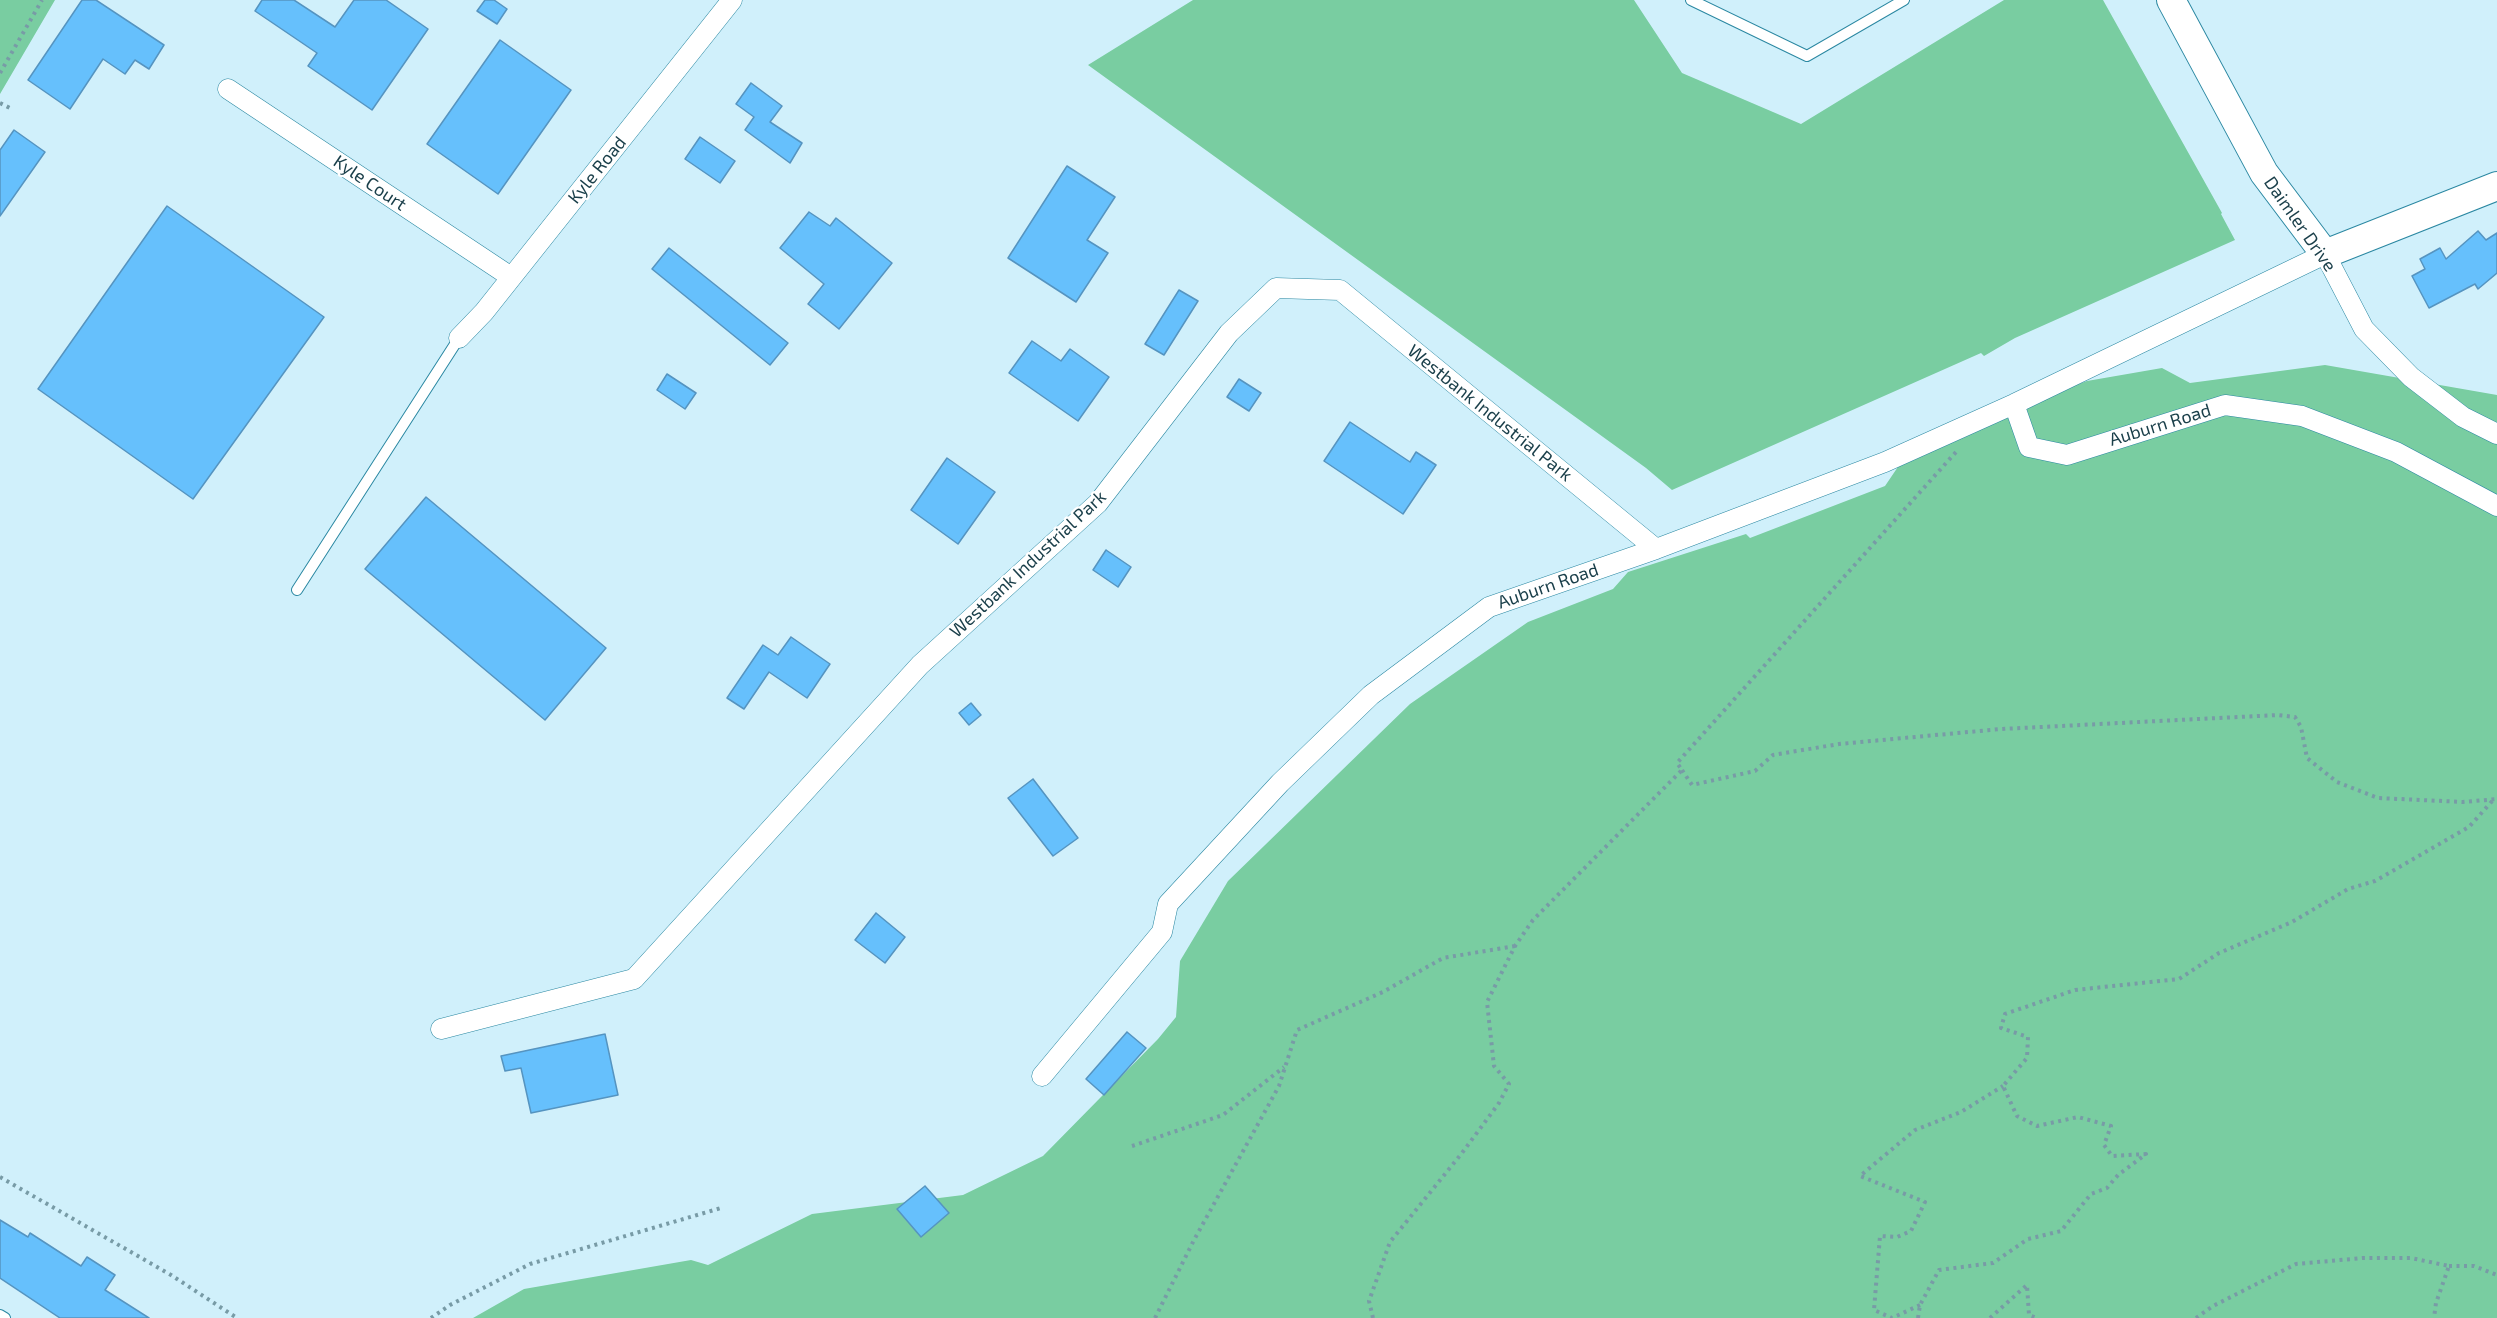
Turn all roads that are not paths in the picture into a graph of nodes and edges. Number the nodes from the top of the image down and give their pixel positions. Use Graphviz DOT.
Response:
graph roads {
  1 [pos="732,0"];
  2 [pos="1691,0"];
  3 [pos="1904,0"];
  4 [pos="2171,0"];
  5 [pos="228,89"];
  6 [pos="2497,186"];
  7 [pos="2325,254"];
  8 [pos="511,277"];
  9 [pos="459,338"];
  10 [pos="2014,404"];
  11 [pos="2497,434"];
  12 [pos="2497,506"];
  13 [pos="1656,549"];
  14 [pos="297,590"];
  15 [pos="441,1029"];
  16 [pos="1042,1076"];
  17 [pos="0,1315"];
  18 [pos="5,1318"];
  1 -- 8 [label="street, Kyle Road"];
  2 -- 3 [label="lane"];
  4 -- 7 [label="street, Daimler Drive"];
  5 -- 8 [label="street, Kyle Court"];
  6 -- 7 [label="street, Auburn Road"];
  7 -- 10 [label="street, Auburn Road"];
  7 -- 11 [label="street, Daimler Drive"];
  8 -- 9 [label="street, Kyle Road"];
  9 -- 14 [label="lane"];
  10 -- 12 [label="street, Auburn Road"];
  10 -- 13 [label="street, Auburn Road"];
  13 -- 15 [label="street, Westbank Industrial Park"];
  13 -- 16 [label="street, Auburn Road"];
  17 -- 18 [label="lane"];
}
